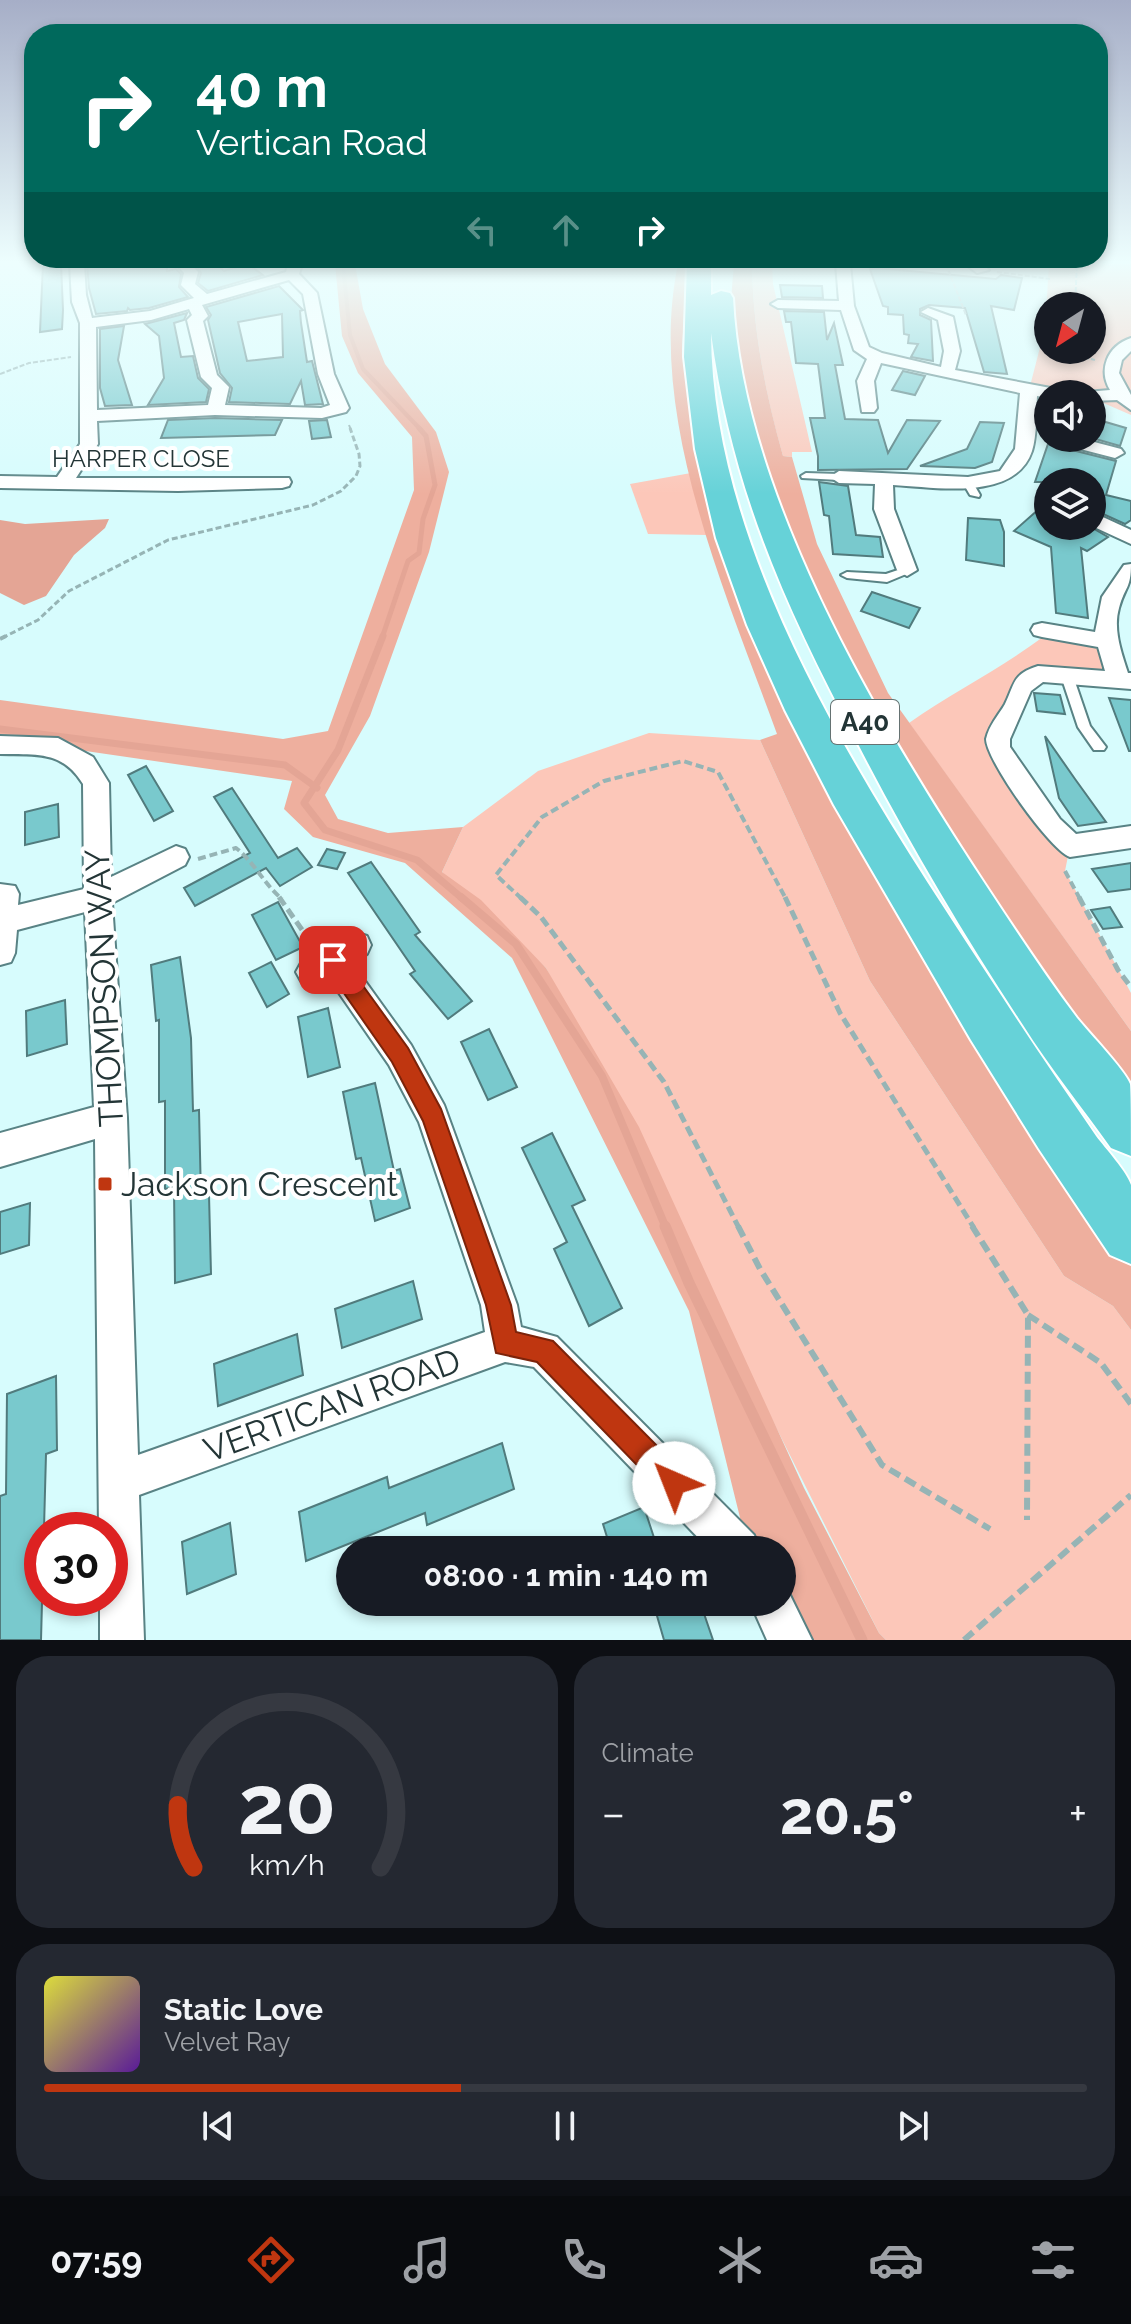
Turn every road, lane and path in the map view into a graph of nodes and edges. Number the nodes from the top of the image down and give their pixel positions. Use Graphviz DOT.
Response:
graph roads {
  1 [pos="88,341"];
  2 [pos="200,341"];
  3 [pos="319,341"];
  4 [pos="695,341"];
  5 [pos="726,341"];
  6 [pos="859,341"];
  7 [pos="951,341"];
  8 [pos="1131,343"];
  9 [pos="88,355"];
  10 [pos="877,357"];
  11 [pos="946,372"];
  12 [pos="0,374"];
  13 [pos="1029,390"];
  14 [pos="1034,391"];
  15 [pos="1106,398"];
  16 [pos="872,400"];
  17 [pos="1126,400"];
  18 [pos="340,408"];
  19 [pos="215,410"];
  20 [pos="88,416"];
  21 [pos="349,425"];
  22 [pos="1025,431"];
  23 [pos="1034,433"];
  24 [pos="1106,448"];
  25 [pos="1115,453"];
  26 [pos="806,476"];
  27 [pos="839,477"];
  28 [pos="884,479"];
  29 [pos="0,482"];
  30 [pos="282,482"];
  31 [pos="63,483"];
  32 [pos="1106,525"];
  33 [pos="1131,538"];
  34 [pos="910,563"];
  35 [pos="1131,570"];
  36 [pos="847,575"];
  37 [pos="1122,592"];
  38 [pos="1040,629"];
  39 [pos="0,639"];
  40 [pos="1105,641"];
  41 [pos="1067,676"];
  42 [pos="1125,681"];
  43 [pos="0,745"];
  44 [pos="1099,747"];
  45 [pos="1131,837"];
  46 [pos="176,857"];
  47 [pos="1067,859"];
  48 [pos="98,897"];
  49 [pos="1,953"];
  50 [pos="334,959"];
  51 [pos="1131,987"];
  52 [pos="111,1118"];
  53 [pos="1131,1129"];
  54 [pos="0,1150"];
  55 [pos="1131,1234"];
  56 [pos="1028,1315"];
  57 [pos="505,1343"];
  58 [pos="1131,1404"];
  59 [pos="121,1481"];
  60 [pos="1131,1495"];
  61 [pos="1027,1520"];
  62 [pos="990,1529"];
  63 [pos="725,1536"];
  64 [pos="778,1616"];
  65 [pos="122,1640"];
  66 [pos="790,1640"];
  67 [pos="964,1640"];
  1 -- 9 [label="street"];
  2 -- 19 [label="street"];
  3 -- 18 [label="street"];
  4 -- 55 [label="highway, A40"];
  5 -- 53 [label="highway, A40"];
  6 -- 10 [label="street"];
  7 -- 11 [label="street"];
  8 -- 17 [label="street"];
  9 -- 12 [label="path"];
  9 -- 20 [label="street"];
  10 -- 11 [label="street"];
  10 -- 16 [label="street"];
  11 -- 13 [label="street"];
  13 -- 14 [label="street"];
  13 -- 22 [label="street"];
  15 -- 17 [label="street"];
  18 -- 19 [label="street"];
  18 -- 21 [label="street"];
  19 -- 20 [label="street"];
  20 -- 31 [label="street"];
  21 -- 39 [label="path"];
  22 -- 23 [label="street"];
  22 -- 28 [label="street"];
  24 -- 25 [label="street"];
  26 -- 27 [label="lane"];
  27 -- 28 [label="street"];
  28 -- 34 [label="street"];
  29 -- 31 [label="street, HARPER CLOSE"];
  30 -- 31 [label="street, HARPER CLOSE"];
  32 -- 33 [label="street"];
  34 -- 36 [label="lane"];
  35 -- 37 [label="street"];
  37 -- 40 [label="street"];
  38 -- 40 [label="street"];
  40 -- 42 [label="street"];
  41 -- 42 [label="street"];
  41 -- 44 [label="lane"];
  41 -- 47 [label="street"];
  43 -- 48 [label="street, THOMPSON WAY"];
  45 -- 47 [label="street"];
  46 -- 48 [label="street"];
  46 -- 50 [label="path"];
  47 -- 51 [label="path"];
  48 -- 49 [label="street"];
  48 -- 52 [label="street, THOMPSON WAY"];
  50 -- 57 [label="street"];
  52 -- 54 [label="street"];
  52 -- 59 [label="street, THOMPSON WAY"];
  56 -- 58 [label="path"];
  56 -- 61 [label="path"];
  56 -- 62 [label="path"];
  57 -- 59 [label="street, VERTICAN ROAD"];
  57 -- 63 [label="street"];
  59 -- 65 [label="street, THOMPSON WAY"];
  60 -- 67 [label="path"];
  64 -- 66 [label="street"];
}
